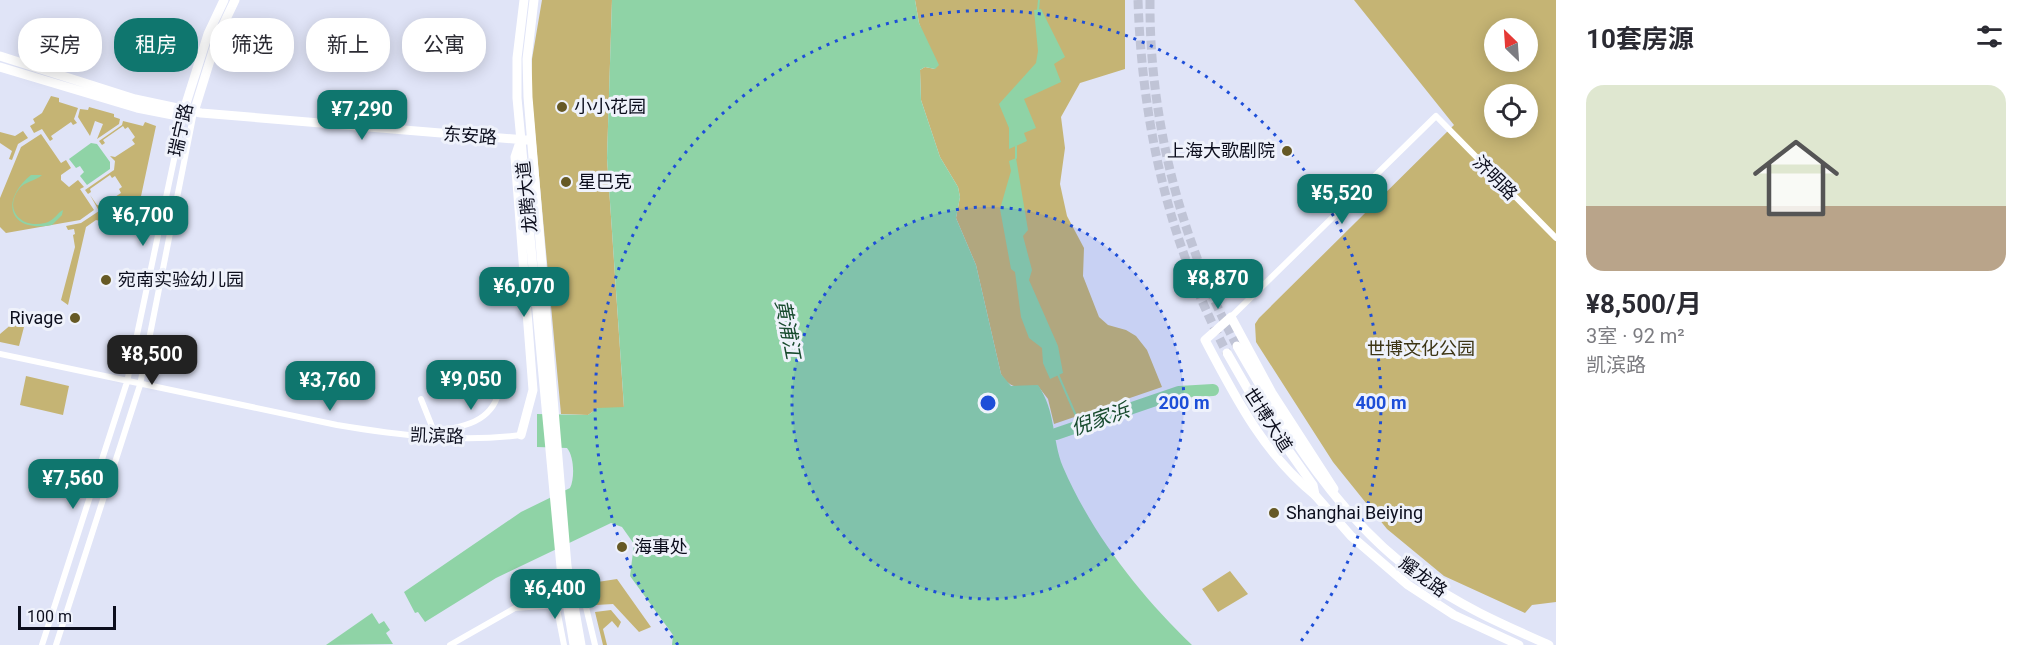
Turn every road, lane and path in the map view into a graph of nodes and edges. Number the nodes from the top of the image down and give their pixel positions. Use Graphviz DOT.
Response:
graph roads {
  1 [pos="224,0"];
  2 [pos="235,0"];
  3 [pos="524,0"];
  4 [pos="534,0"];
  5 [pos="2,65"];
  6 [pos="187,113"];
  7 [pos="521,140"];
  8 [pos="531,140"];
  9 [pos="1556,238"];
  10 [pos="537,263"];
  11 [pos="1231,317"];
  12 [pos="1237,346"];
  13 [pos="1227,353"];
  14 [pos="0,354"];
  15 [pos="502,364"];
  16 [pos="127,382"];
  17 [pos="140,384"];
  18 [pos="421,399"];
  19 [pos="521,435"];
  20 [pos="1322,477"];
  21 [pos="1315,495"];
  22 [pos="1341,501"];
  23 [pos="556,604"];
  24 [pos="1521,633"];
  25 [pos="1514,644"];
  26 [pos="42,645"];
  27 [pos="56,645"];
  28 [pos="450,645"];
  29 [pos="564,645"];
  30 [pos="574,645"];
  31 [pos="581,645"];
  32 [pos="595,645"];
  33 [pos="1549,645"];
  1 -- 6 [label="main road, 瑞宁路"];
  2 -- 6 [label="main road, 瑞宁路"];
  3 -- 7 [label="main road, 龙腾大道"];
  4 -- 8 [label="main road, 龙腾大道"];
  5 -- 6 [label="main road, 东安路"];
  6 -- 7 [label="main road, 东安路"];
  6 -- 16 [label="street, 瑞宁路"];
  6 -- 17 [label="street, 瑞宁路"];
  7 -- 8 [label="main road, 东安路"];
  7 -- 10 [label="main road, 龙腾大道"];
  7 -- 19 [label="main road"];
  8 -- 10 [label="main road, 龙腾大道"];
  9 -- 11 [label="street, 济明路"];
  10 -- 30 [label="main road, 龙腾大道"];
  10 -- 31 [label="main road, 龙腾大道"];
  11 -- 21 [label="main road, 耀龙路"];
  11 -- 22 [label="main road"];
  12 -- 20 [label="main road, 世博大道"];
  13 -- 21 [label="main road, 世博大道"];
  14 -- 16 [label="street, 凯滨路"];
  15 -- 18 [label="street"];
  16 -- 17 [label="street, 凯滨路"];
  16 -- 26 [label="street, 瑞宁路"];
  17 -- 19 [label="street, 凯滨路"];
  17 -- 27 [label="street, 瑞宁路"];
  20 -- 22 [label="main road, 耀龙路"];
  21 -- 25 [label="main road, 耀龙路"];
  22 -- 24 [label="main road, 耀龙路"];
  23 -- 28 [label="street"];
  23 -- 29 [label="street"];
  23 -- 32 [label="street"];
  24 -- 25 [label="street"];
  24 -- 33 [label="main road, 耀龙路"];
}
